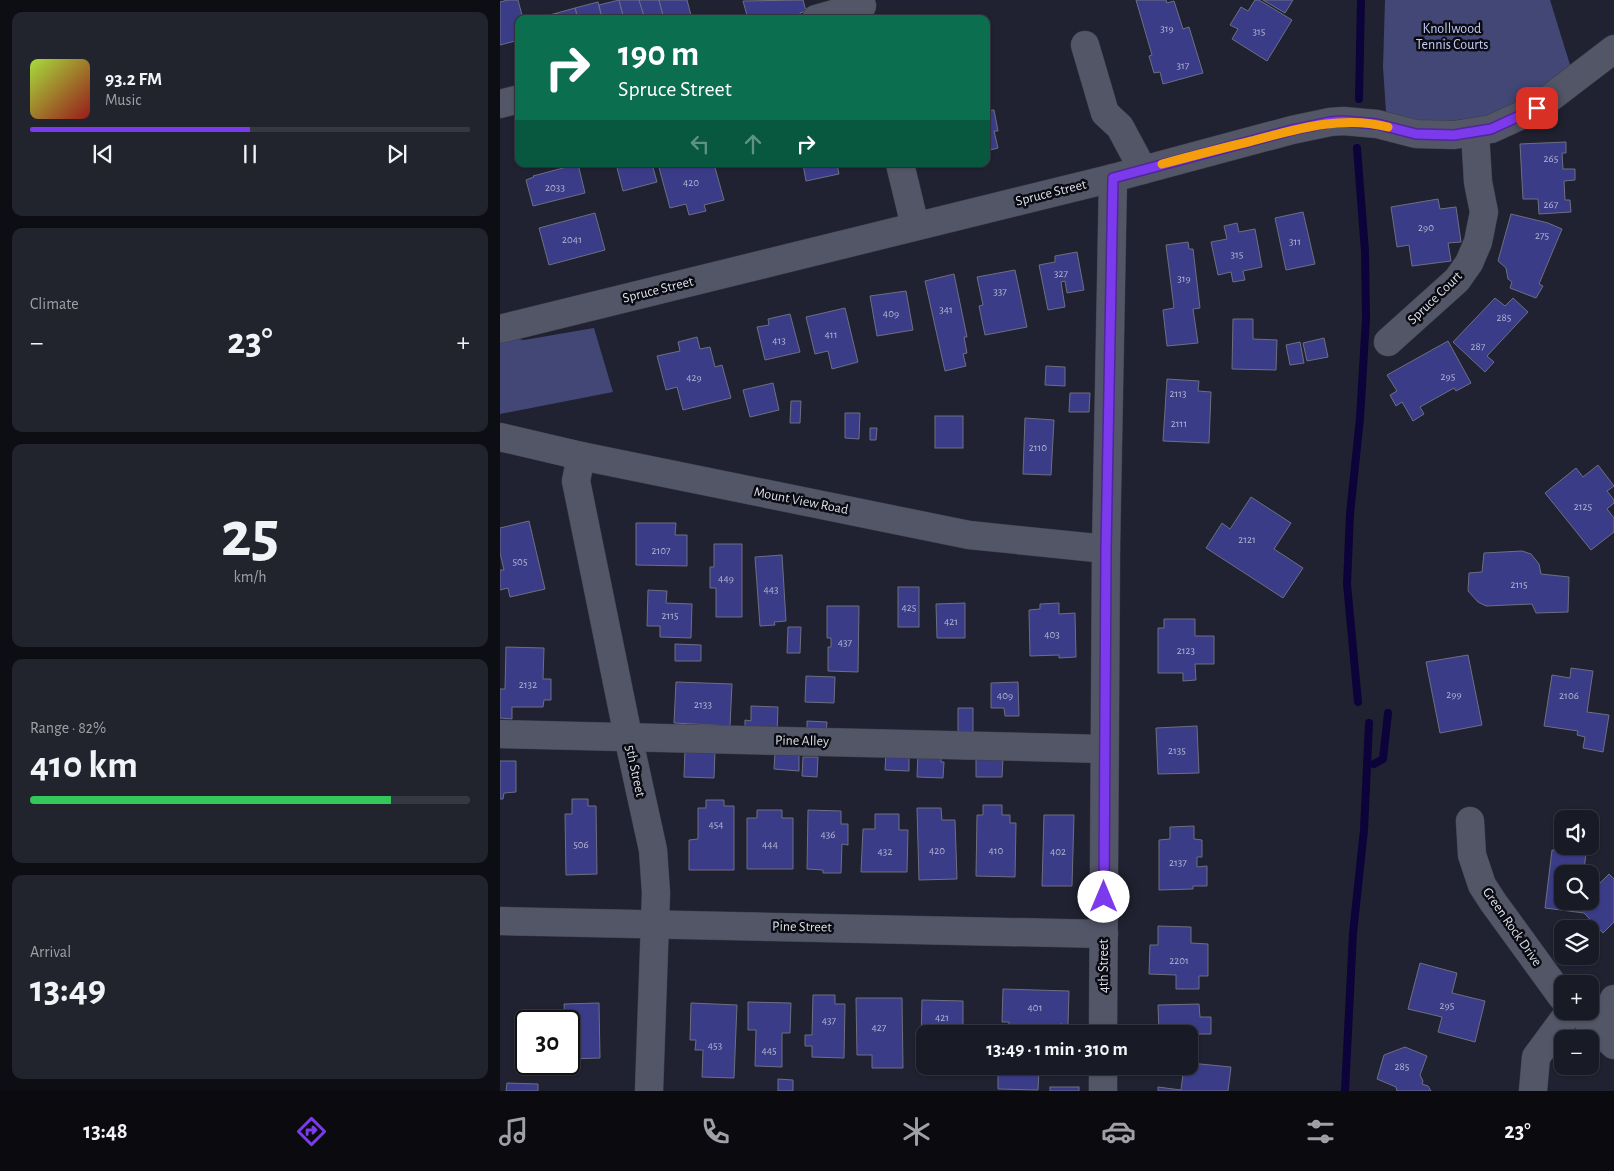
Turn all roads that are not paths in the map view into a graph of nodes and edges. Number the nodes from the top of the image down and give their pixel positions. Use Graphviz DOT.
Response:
graph roads {
  1 [pos="862,8"];
  2 [pos="833,15"];
  3 [pos="1085,45"];
  4 [pos="1612,54"];
  5 [pos="515,100"];
  6 [pos="500,104"];
  7 [pos="1476,132"];
  8 [pos="901,167"];
  9 [pos="1143,170"];
  10 [pos="1113,178"];
  11 [pos="915,226"];
  12 [pos="500,329"];
  13 [pos="1388,342"];
  14 [pos="500,437"];
  15 [pos="582,456"];
  16 [pos="1106,549"];
  17 [pos="500,734"];
  18 [pos="628,736"];
  19 [pos="1104,749"];
  20 [pos="1470,821"];
  21 [pos="500,920"];
  22 [pos="656,924"];
  23 [pos="1104,934"];
  24 [pos="1554,987"];
  25 [pos="1614,999"];
  26 [pos="1563,1020"];
  27 [pos="1588,1020"];
  28 [pos="1103,1025"];
  29 [pos="1607,1038"];
  30 [pos="1103,1075"];
  31 [pos="649,1091"];
  32 [pos="1103,1091"];
  33 [pos="1533,1091"];
  1 -- 2 [label="street"];
  3 -- 9 [label="street"];
  4 -- 7 [label="street, Spruce Street"];
  5 -- 6 [label="street"];
  7 -- 9 [label="street, Spruce Street"];
  7 -- 13 [label="street, Spruce Court"];
  8 -- 11 [label="street"];
  9 -- 10 [label="street, Spruce Street"];
  10 -- 11 [label="street, Spruce Street"];
  10 -- 16 [label="street, 4th Street"];
  11 -- 12 [label="street, Spruce Street"];
  14 -- 15 [label="street, Mount View Road"];
  15 -- 16 [label="street, Mount View Road"];
  15 -- 18 [label="street, 5th Street"];
  16 -- 19 [label="street, 4th Street"];
  17 -- 18 [label="street, Pine Alley"];
  18 -- 19 [label="street, Pine Alley"];
  18 -- 22 [label="street, 5th Street"];
  19 -- 23 [label="street, 4th Street"];
  20 -- 24 [label="street, Green Rock Drive"];
  21 -- 22 [label="street, Pine Street"];
  22 -- 23 [label="street, Pine Street"];
  22 -- 31 [label="street, 5th Street"];
  23 -- 28 [label="street, 4th Street"];
  25 -- 29 [label="street"];
  26 -- 33 [label="street"];
  27 -- 29 [label="street"];
  30 -- 32 [label="street"];
}
